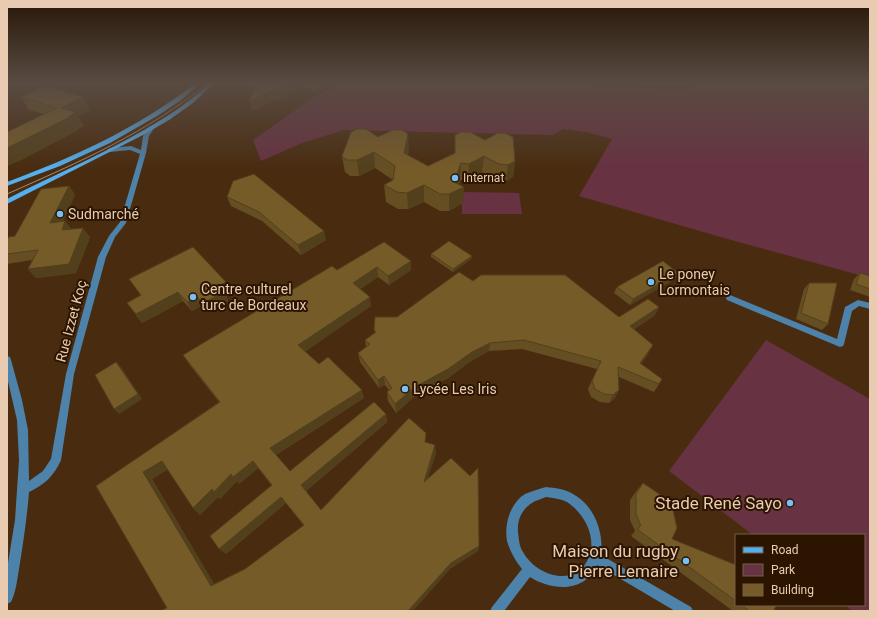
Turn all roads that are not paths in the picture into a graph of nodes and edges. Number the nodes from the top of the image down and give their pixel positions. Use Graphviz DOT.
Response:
graph roads {
  1 [pos="159,112"];
  2 [pos="176,112"];
  3 [pos="152,127"];
  4 [pos="110,150"];
  5 [pos="144,153"];
  6 [pos="7,184"];
  7 [pos="7,202"];
  8 [pos="730,298"];
  9 [pos="870,306"];
  10 [pos="7,360"];
  11 [pos="23,489"];
  12 [pos="596,558"];
  13 [pos="529,569"];
  14 [pos="7,598"];
  15 [pos="496,611"];
  16 [pos="687,611"];
  1 -- 6 [label="street"];
  2 -- 3 [label="street"];
  3 -- 4 [label="street"];
  3 -- 5 [label="street, Rue Izzet Koç"];
  4 -- 5 [label="street"];
  4 -- 7 [label="street"];
  5 -- 11 [label="street, Rue Izzet Koç"];
  8 -- 9 [label="street"];
  10 -- 11 [label="street"];
  11 -- 14 [label="street"];
  12 -- 13 [label="street"];
  12 -- 13 [label="street"];
  12 -- 16 [label="street"];
  13 -- 15 [label="street"];
}
